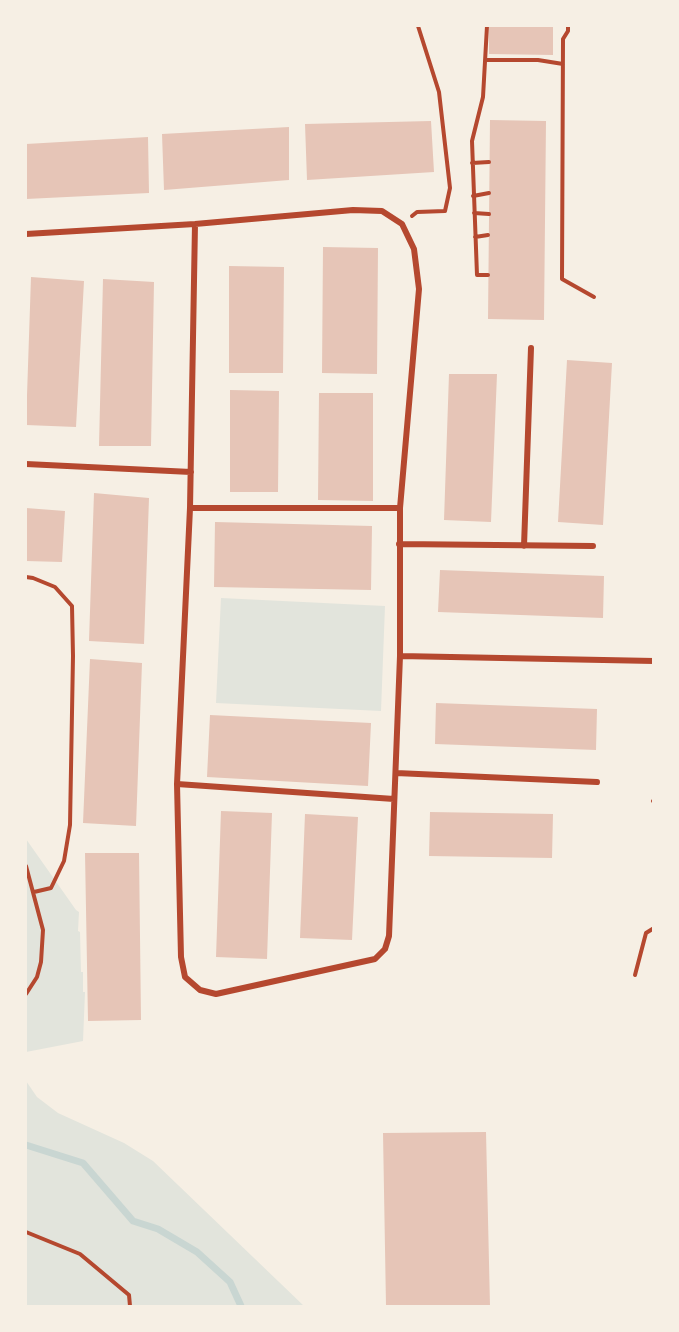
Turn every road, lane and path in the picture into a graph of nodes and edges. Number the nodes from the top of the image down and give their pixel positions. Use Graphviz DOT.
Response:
graph roads {
  1 [pos="418,26"];
  2 [pos="487,26"];
  3 [pos="568,26"];
  4 [pos="485,60"];
  5 [pos="563,64"];
  6 [pos="489,162"];
  7 [pos="472,163"];
  8 [pos="489,193"];
  9 [pos="474,196"];
  10 [pos="474,213"];
  11 [pos="489,214"];
  12 [pos="195,224"];
  13 [pos="402,224"];
  14 [pos="26,234"];
  15 [pos="488,235"];
  16 [pos="475,237"];
  17 [pos="488,275"];
  18 [pos="594,297"];
  19 [pos="531,348"];
  20 [pos="26,464"];
  21 [pos="191,472"];
  22 [pos="190,508"];
  23 [pos="400,508"];
  24 [pos="399,544"];
  25 [pos="524,546"];
  26 [pos="593,546"];
  27 [pos="26,577"];
  28 [pos="400,656"];
  29 [pos="654,661"];
  30 [pos="396,773"];
  31 [pos="597,782"];
  32 [pos="177,784"];
  33 [pos="394,799"];
  34 [pos="26,866"];
  35 [pos="34,892"];
  36 [pos="654,927"];
  37 [pos="635,975"];
  38 [pos="26,994"];
  39 [pos="26,1232"];
  40 [pos="130,1306"];
  1 -- 13 [label="path"];
  2 -- 4 [label="path"];
  3 -- 5 [label="path"];
  4 -- 5 [label="path"];
  4 -- 7 [label="path"];
  5 -- 18 [label="path"];
  6 -- 7 [label="path"];
  7 -- 9 [label="path"];
  8 -- 9 [label="path"];
  9 -- 10 [label="path"];
  10 -- 11 [label="path"];
  10 -- 16 [label="path"];
  12 -- 13 [label="street"];
  12 -- 14 [label="street"];
  12 -- 21 [label="street"];
  13 -- 23 [label="street"];
  15 -- 16 [label="path"];
  16 -- 17 [label="path"];
  19 -- 25 [label="street"];
  20 -- 21 [label="street"];
  21 -- 22 [label="street"];
  22 -- 23 [label="street"];
  22 -- 32 [label="street"];
  23 -- 24 [label="street"];
  24 -- 25 [label="street"];
  24 -- 28 [label="street"];
  25 -- 26 [label="street"];
  27 -- 35 [label="path"];
  28 -- 29 [label="street"];
  28 -- 30 [label="street"];
  30 -- 31 [label="street"];
  30 -- 33 [label="street"];
  32 -- 33 [label="street"];
  32 -- 33 [label="street"];
  34 -- 35 [label="path"];
  35 -- 38 [label="path"];
  36 -- 37 [label="path"];
  39 -- 40 [label="path"];
}
